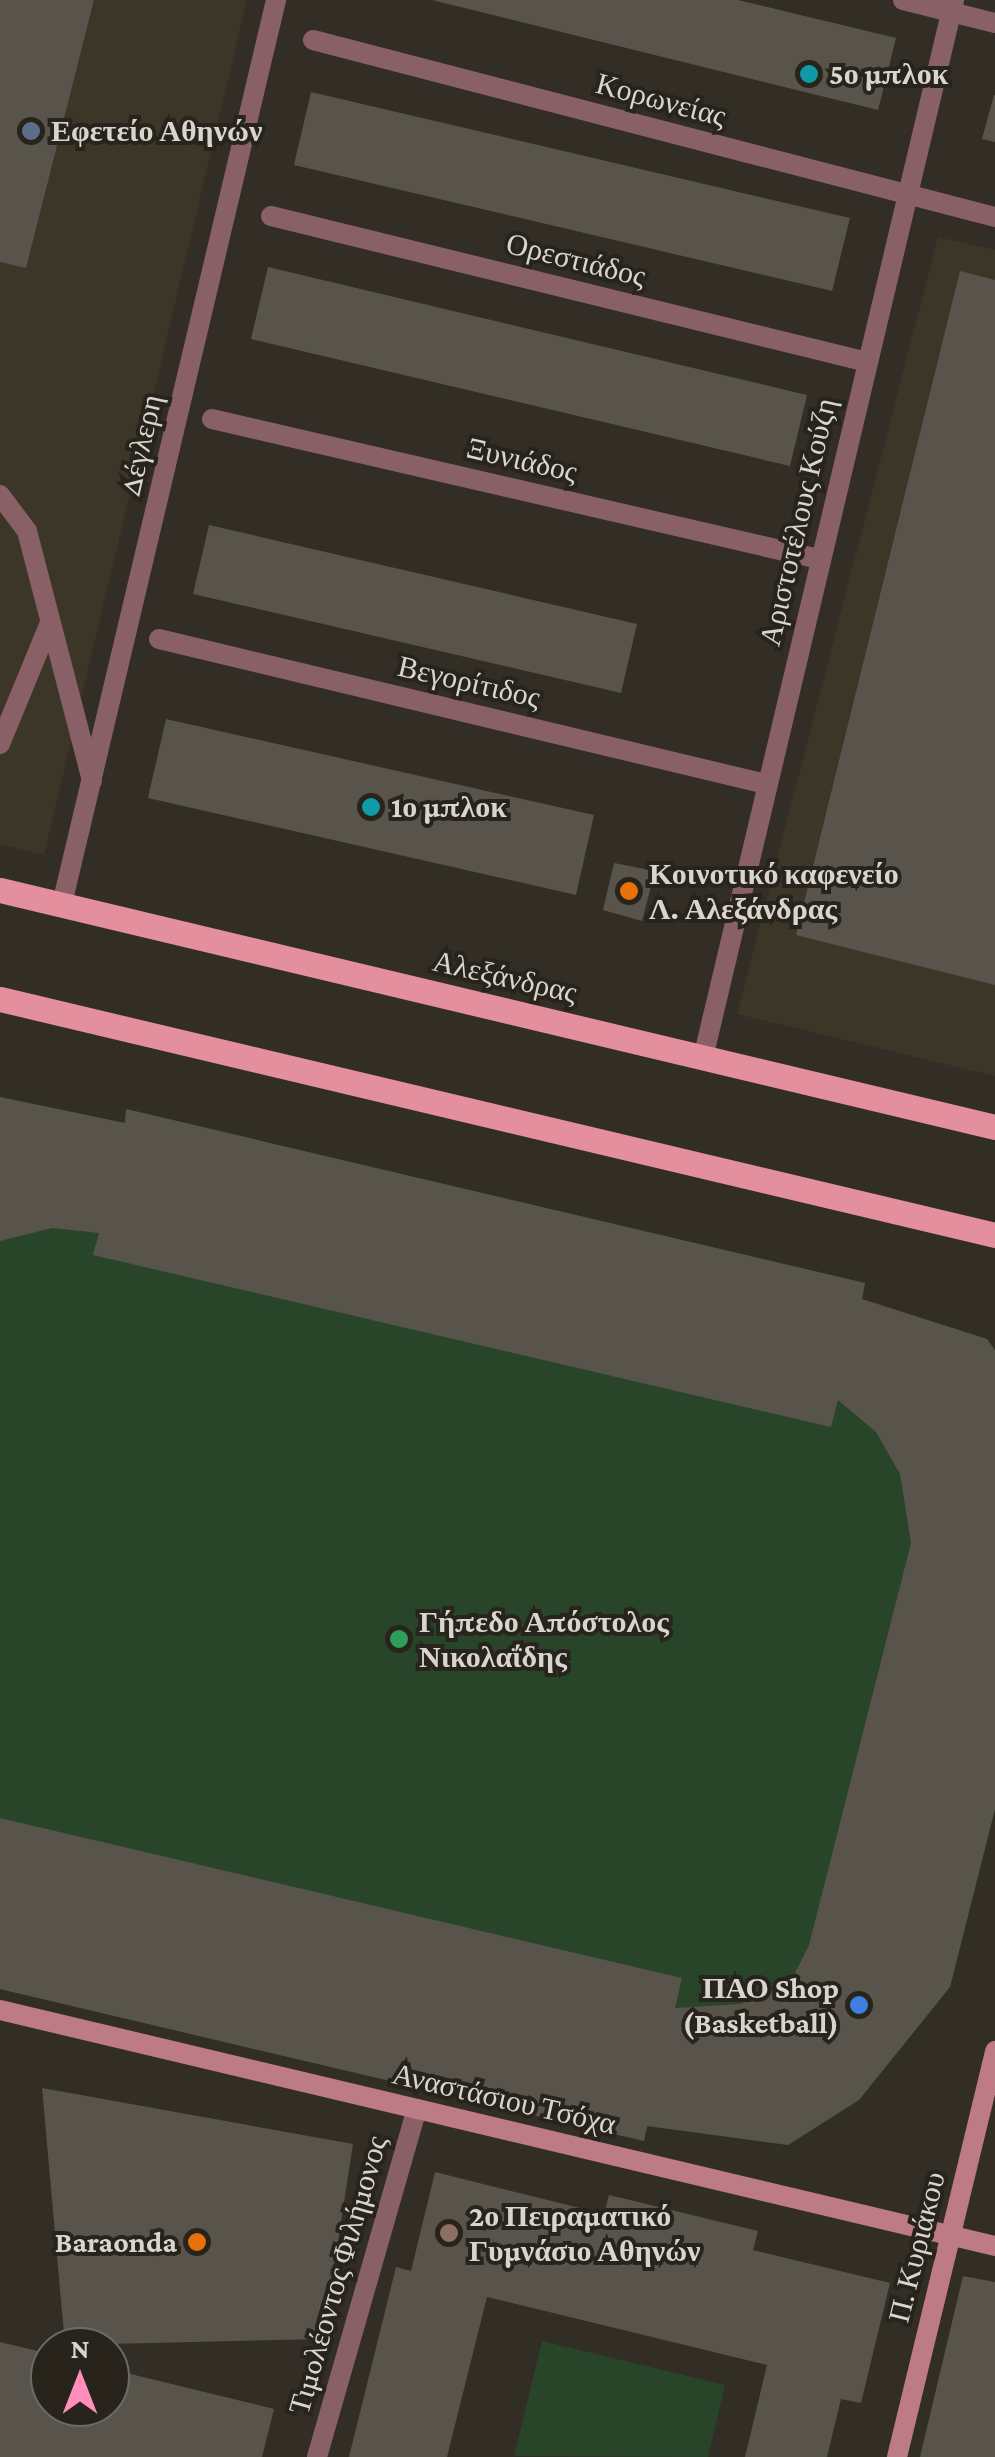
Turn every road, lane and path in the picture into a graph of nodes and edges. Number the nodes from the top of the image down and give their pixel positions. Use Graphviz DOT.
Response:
graph roads {
  1 [pos="902,0"];
  2 [pos="271,4"];
  3 [pos="952,6"];
  4 [pos="995,23"];
  5 [pos="313,40"];
  6 [pos="906,194"];
  7 [pos="270,216"];
  8 [pos="995,217"];
  9 [pos="866,362"];
  10 [pos="212,420"];
  11 [pos="0,495"];
  12 [pos="820,559"];
  13 [pos="49,626"];
  14 [pos="159,639"];
  15 [pos="0,744"];
  16 [pos="92,781"];
  17 [pos="766,784"];
  18 [pos="0,890"];
  19 [pos="62,904"];
  20 [pos="0,999"];
  21 [pos="703,1058"];
  22 [pos="995,1128"];
  23 [pos="995,1235"];
  24 [pos="0,2010"];
  25 [pos="995,2051"];
  26 [pos="417,2109"];
  27 [pos="950,2236"];
  28 [pos="995,2246"];
  29 [pos="317,2457"];
  30 [pos="897,2457"];
  1 -- 3 [label="street"];
  2 -- 16 [label="street, Δέγλερη"];
  3 -- 4 [label="street"];
  3 -- 6 [label="street, Αριστοτέλους Κούζη"];
  5 -- 6 [label="street, Κορωνείας"];
  6 -- 8 [label="street, Κορωνείας"];
  6 -- 9 [label="street, Αριστοτέλους Κούζη"];
  7 -- 9 [label="street, Ορεστιάδος"];
  9 -- 12 [label="street, Αριστοτέλους Κούζη"];
  10 -- 12 [label="street, Ξυνιάδος"];
  11 -- 13 [label="street"];
  12 -- 17 [label="street, Αριστοτέλους Κούζη"];
  13 -- 15 [label="street"];
  13 -- 16 [label="street"];
  14 -- 17 [label="street, Βεγορίτιδος"];
  16 -- 19 [label="street, Δέγλερη"];
  17 -- 21 [label="street, Αριστοτέλους Κούζη"];
  18 -- 19 [label="main road, Αλεξάνδρας"];
  19 -- 21 [label="main road, Αλεξάνδρας"];
  20 -- 23 [label="main road"];
  21 -- 22 [label="main road, Αλεξάνδρας"];
  24 -- 26 [label="street, Αναστάσιου Τσόχα"];
  25 -- 27 [label="street, Π. Κυριάκου"];
  26 -- 27 [label="street, Αναστάσιου Τσόχα"];
  26 -- 29 [label="street, Τιμoλέοντος Φιλήμονος"];
  27 -- 28 [label="street, Αναστάσιου Τσόχα"];
  27 -- 30 [label="street, Π. Κυριάκου"];
}
